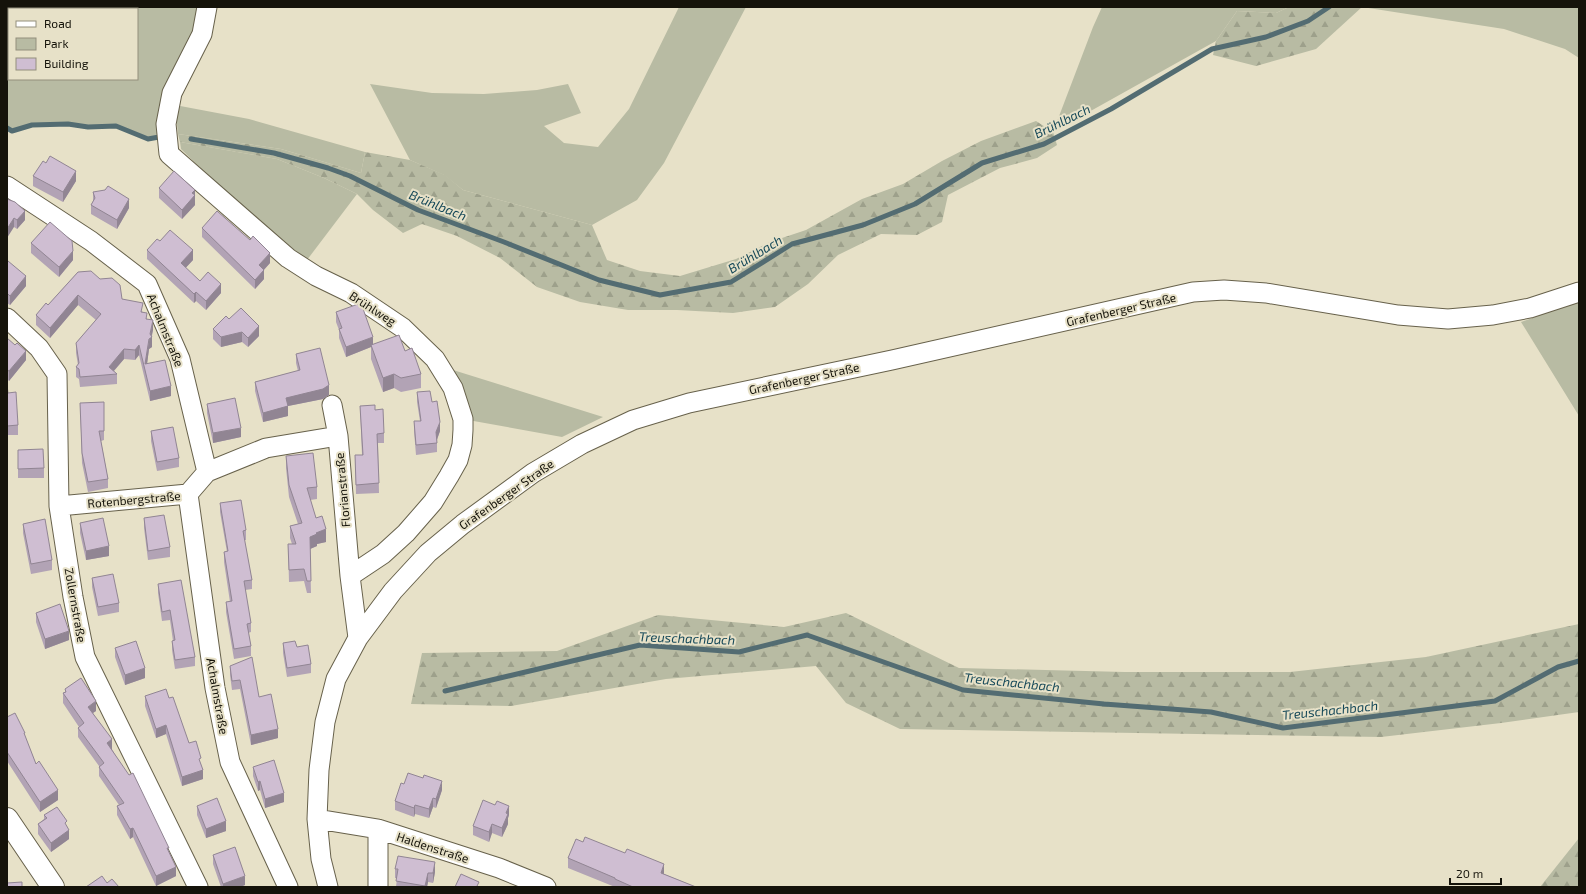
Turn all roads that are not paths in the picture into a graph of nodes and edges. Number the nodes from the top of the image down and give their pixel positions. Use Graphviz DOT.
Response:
graph roads {
  1 [pos="207,7"];
  2 [pos="7,186"];
  3 [pos="1579,292"];
  4 [pos="7,318"];
  5 [pos="332,405"];
  6 [pos="338,436"];
  7 [pos="208,472"];
  8 [pos="188,494"];
  9 [pos="59,506"];
  10 [pos="350,576"];
  11 [pos="358,638"];
  12 [pos="7,819"];
  13 [pos="317,819"];
  14 [pos="378,829"];
  15 [pos="498,868"];
  16 [pos="53,887"];
  17 [pos="198,887"];
  18 [pos="288,887"];
  19 [pos="328,887"];
  20 [pos="378,887"];
  21 [pos="504,887"];
  22 [pos="546,887"];
  1 -- 10 [label="street, Brühlweg"];
  2 -- 7 [label="street, Achalmstraße"];
  3 -- 11 [label="street, Grafenberger Straße"];
  4 -- 9 [label="street, Zollernstraße"];
  5 -- 6 [label="street, Florianstraße"];
  6 -- 7 [label="street, Rotenbergstraße"];
  6 -- 10 [label="street, Florianstraße"];
  7 -- 8 [label="street, Rotenbergstraße"];
  8 -- 9 [label="street, Rotenbergstraße"];
  8 -- 18 [label="street, Achalmstraße"];
  9 -- 17 [label="street, Zollernstraße"];
  10 -- 11 [label="street"];
  11 -- 13 [label="street, Grafenberger Straße"];
  12 -- 16 [label="main road"];
  13 -- 14 [label="street, Haldenstraße"];
  13 -- 19 [label="street, Grafenberger Straße"];
  14 -- 15 [label="street, Haldenstraße"];
  14 -- 20 [label="street"];
  15 -- 21 [label="street"];
  15 -- 22 [label="street, Haldenstraße"];
}
